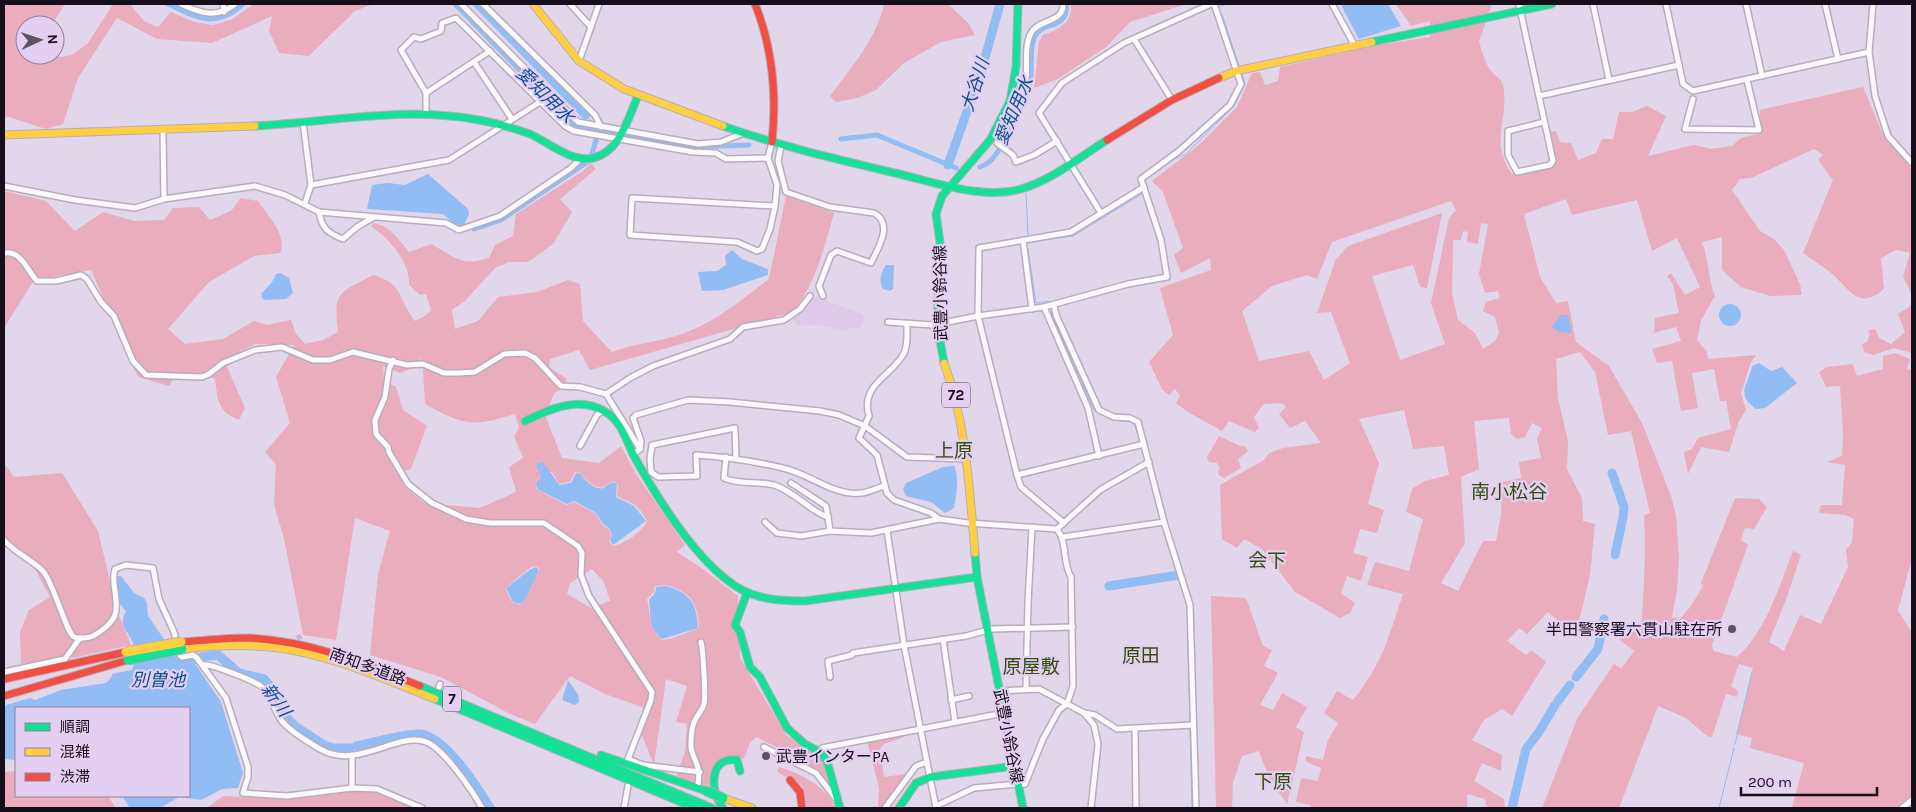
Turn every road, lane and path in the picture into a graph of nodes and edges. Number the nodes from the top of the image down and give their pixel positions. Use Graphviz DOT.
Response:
graph roads {
  1 [pos="181,4"];
  2 [pos="223,4"];
  3 [pos="235,4"];
  4 [pos="461,4"];
  5 [pos="482,4"];
  6 [pos="533,4"];
  7 [pos="570,4"];
  8 [pos="599,4"];
  9 [pos="755,4"];
  10 [pos="1018,4"];
  11 [pos="1062,4"];
  12 [pos="1213,4"];
  13 [pos="1332,4"];
  14 [pos="1552,4"];
  15 [pos="1593,4"];
  16 [pos="1666,4"];
  17 [pos="1746,4"];
  18 [pos="1825,4"];
  19 [pos="1874,4"];
  20 [pos="1520,7"];
  21 [pos="224,12"];
  22 [pos="591,27"];
  23 [pos="1134,38"];
  24 [pos="1355,46"];
  25 [pos="490,51"];
  26 [pos="1869,52"];
  27 [pos="1838,59"];
  28 [pos="579,61"];
  29 [pos="474,62"];
  30 [pos="1678,65"];
  31 [pos="1236,71"];
  32 [pos="1762,76"];
  33 [pos="1609,80"];
  34 [pos="1747,80"];
  35 [pos="426,93"];
  36 [pos="638,96"];
  37 [pos="1539,96"];
  38 [pos="1693,99"];
  39 [pos="1172,100"];
  40 [pos="540,102"];
  41 [pos="426,113"];
  42 [pos="512,119"];
  43 [pos="304,122"];
  44 [pos="1544,122"];
  45 [pos="503,125"];
  46 [pos="601,127"];
  47 [pos="163,130"];
  48 [pos="744,133"];
  49 [pos="4,135"];
  50 [pos="619,136"];
  51 [pos="1057,141"];
  52 [pos="772,142"];
  53 [pos="782,146"];
  54 [pos="580,158"];
  55 [pos="768,158"];
  56 [pos="1070,163"];
  57 [pos="1912,163"];
  58 [pos="311,185"];
  59 [pos="4,186"];
  60 [pos="951,186"];
  61 [pos="1144,187"];
  62 [pos="164,199"];
  63 [pos="305,203"];
  64 [pos="775,206"];
  65 [pos="319,212"];
  66 [pos="1101,213"];
  67 [pos="374,217"];
  68 [pos="1023,240"];
  69 [pos="4,253"];
  70 [pos="810,296"];
  71 [pos="823,296"];
  72 [pos="1054,305"];
  73 [pos="1044,307"];
  74 [pos="1032,309"];
  75 [pos="978,316"];
  76 [pos="888,322"];
  77 [pos="937,323"];
  78 [pos="908,324"];
  79 [pos="393,360"];
  80 [pos="606,394"];
  81 [pos="603,410"];
  82 [pos="525,422"];
  83 [pos="864,426"];
  84 [pos="1144,444"];
  85 [pos="580,446"];
  86 [pos="636,452"];
  87 [pos="1099,456"];
  88 [pos="726,457"];
  89 [pos="736,458"];
  90 [pos="966,460"];
  91 [pos="1149,462"];
  92 [pos="1017,475"];
  93 [pos="791,483"];
  94 [pos="884,486"];
  95 [pos="828,517"];
  96 [pos="939,519"];
  97 [pos="765,522"];
  98 [pos="1164,522"];
  99 [pos="971,523"];
  100 [pos="1064,523"];
  101 [pos="1032,527"];
  102 [pos="1057,529"];
  103 [pos="887,530"];
  104 [pos="830,531"];
  105 [pos="1063,537"];
  106 [pos="4,540"];
  107 [pos="977,577"];
  108 [pos="896,588"];
  109 [pos="747,593"];
  110 [pos="1028,627"];
  111 [pos="1072,627"];
  112 [pos="987,632"];
  113 [pos="80,638"];
  114 [pos="943,639"];
  115 [pos="700,642"];
  116 [pos="181,645"];
  117 [pos="904,645"];
  118 [pos="127,656"];
  119 [pos="203,665"];
  120 [pos="4,672"];
  121 [pos="830,677"];
  122 [pos="4,679"];
  123 [pos="1026,689"];
  124 [pos="1000,691"];
  125 [pos="4,696"];
  126 [pos="969,696"];
  127 [pos="951,700"];
  128 [pos="1067,704"];
  129 [pos="1004,713"];
  130 [pos="1084,713"];
  131 [pos="955,722"];
  132 [pos="1193,726"];
  133 [pos="920,728"];
  134 [pos="1134,728"];
  135 [pos="549,739"];
  136 [pos="764,747"];
  137 [pos="820,752"];
  138 [pos="352,755"];
  139 [pos="927,762"];
  140 [pos="1015,766"];
  141 [pos="740,771"];
  142 [pos="700,772"];
  143 [pos="930,777"];
  144 [pos="790,780"];
  145 [pos="698,784"];
  146 [pos="1018,784"];
  147 [pos="628,786"];
  148 [pos="352,788"];
  149 [pos="796,796"];
  150 [pos="1912,800"];
  151 [pos="838,804"];
  152 [pos="936,807"];
  153 [pos="422,808"];
  154 [pos="482,808"];
  155 [pos="624,808"];
  156 [pos="695,808"];
  157 [pos="712,808"];
  158 [pos="723,808"];
  159 [pos="752,808"];
  160 [pos="796,808"];
  161 [pos="802,808"];
  162 [pos="885,808"];
  163 [pos="899,808"];
  164 [pos="906,808"];
  165 [pos="1023,808"];
  166 [pos="1090,808"];
  167 [pos="1136,808"];
  168 [pos="1196,808"];
  169 [pos="1902,808"];
  1 -- 21 [label="street"];
  2 -- 21 [label="street"];
  3 -- 21 [label="street"];
  4 -- 46 [label="street"];
  5 -- 46 [label="street"];
  6 -- 28 [label="main road"];
  7 -- 22 [label="street"];
  8 -- 22 [label="street"];
  9 -- 52 [label="main road"];
  10 -- 60 [label="main road, 武豊小鈴谷線 / 72"];
  11 -- 51 [label="street"];
  12 -- 23 [label="street"];
  12 -- 31 [label="street"];
  13 -- 24 [label="street"];
  14 -- 20 [label="main road"];
  15 -- 33 [label="street"];
  16 -- 30 [label="street"];
  17 -- 32 [label="street"];
  18 -- 27 [label="street"];
  19 -- 26 [label="street"];
  20 -- 24 [label="main road"];
  20 -- 37 [label="street"];
  22 -- 28 [label="street"];
  23 -- 39 [label="street"];
  23 -- 51 [label="street"];
  24 -- 31 [label="main road"];
  25 -- 29 [label="street"];
  25 -- 35 [label="street"];
  25 -- 40 [label="street"];
  26 -- 27 [label="street"];
  26 -- 57 [label="street"];
  27 -- 32 [label="street"];
  28 -- 36 [label="main road"];
  29 -- 35 [label="street"];
  29 -- 42 [label="street"];
  30 -- 33 [label="street"];
  30 -- 34 [label="street"];
  31 -- 39 [label="main road"];
  31 -- 61 [label="street"];
  32 -- 34 [label="street"];
  33 -- 37 [label="street"];
  34 -- 38 [label="street"];
  35 -- 41 [label="street"];
  36 -- 48 [label="main road"];
  36 -- 50 [label="main road"];
  37 -- 44 [label="street"];
  39 -- 56 [label="main road"];
  40 -- 42 [label="street"];
  40 -- 50 [label="street"];
  41 -- 43 [label="main road"];
  41 -- 45 [label="main road"];
  42 -- 45 [label="street"];
  43 -- 47 [label="main road"];
  43 -- 58 [label="street"];
  44 -- 44 [label="street"];
  45 -- 54 [label="main road"];
  45 -- 58 [label="street"];
  46 -- 50 [label="street"];
  47 -- 49 [label="main road"];
  47 -- 62 [label="street"];
  48 -- 50 [label="street"];
  48 -- 52 [label="main road"];
  50 -- 54 [label="main road"];
  50 -- 55 [label="street"];
  51 -- 56 [label="street"];
  52 -- 53 [label="main road"];
  52 -- 55 [label="street"];
  53 -- 60 [label="main road"];
  53 -- 71 [label="street"];
  54 -- 67 [label="street"];
  55 -- 64 [label="street"];
  56 -- 60 [label="main road"];
  56 -- 66 [label="street"];
  58 -- 63 [label="street"];
  59 -- 62 [label="street"];
  60 -- 77 [label="main road, 武豊小鈴谷線 / 72"];
  61 -- 66 [label="street"];
  61 -- 72 [label="street"];
  62 -- 63 [label="street"];
  63 -- 65 [label="street"];
  64 -- 64 [label="street"];
  65 -- 67 [label="street"];
  65 -- 67 [label="street"];
  66 -- 68 [label="street"];
  68 -- 74 [label="street"];
  68 -- 75 [label="street"];
  69 -- 79 [label="street"];
  70 -- 80 [label="street"];
  72 -- 73 [label="street"];
  72 -- 84 [label="street"];
  73 -- 74 [label="street"];
  73 -- 87 [label="street"];
  74 -- 75 [label="street"];
  75 -- 77 [label="street"];
  75 -- 92 [label="street"];
  76 -- 78 [label="street"];
  77 -- 78 [label="street"];
  77 -- 90 [label="main road, 武豊小鈴谷線 / 72"];
  78 -- 83 [label="street"];
  79 -- 80 [label="street"];
  79 -- 142 [label="street"];
  80 -- 86 [label="street"];
  81 -- 82 [label="main road"];
  81 -- 85 [label="street"];
  81 -- 86 [label="main road"];
  83 -- 86 [label="street"];
  83 -- 90 [label="street"];
  83 -- 94 [label="street"];
  84 -- 87 [label="street"];
  84 -- 91 [label="street"];
  86 -- 109 [label="main road"];
  87 -- 92 [label="street"];
  88 -- 89 [label="street"];
  88 -- 89 [label="street"];
  88 -- 95 [label="street"];
  89 -- 94 [label="street"];
  90 -- 99 [label="main road, 武豊小鈴谷線 / 72"];
  91 -- 98 [label="street"];
  91 -- 100 [label="street"];
  92 -- 100 [label="street"];
  93 -- 95 [label="street"];
  94 -- 96 [label="street"];
  95 -- 104 [label="street"];
  96 -- 99 [label="street"];
  96 -- 103 [label="street"];
  97 -- 104 [label="street"];
  98 -- 105 [label="street"];
  98 -- 132 [label="street"];
  99 -- 101 [label="street"];
  99 -- 107 [label="main road, 武豊小鈴谷線 / 72"];
  100 -- 102 [label="street"];
  101 -- 102 [label="street"];
  101 -- 110 [label="street"];
  102 -- 105 [label="street"];
  103 -- 104 [label="street"];
  103 -- 108 [label="street"];
  105 -- 111 [label="street"];
  106 -- 113 [label="street"];
  107 -- 108 [label="main road"];
  107 -- 112 [label="main road, 武豊小鈴谷線 / 72"];
  108 -- 109 [label="main road"];
  108 -- 117 [label="street"];
  109 -- 137 [label="main road"];
  110 -- 111 [label="street"];
  110 -- 112 [label="street"];
  110 -- 123 [label="street"];
  111 -- 128 [label="street"];
  112 -- 114 [label="street"];
  112 -- 124 [label="main road, 武豊小鈴谷線 / 72"];
  113 -- 119 [label="street"];
  113 -- 120 [label="street"];
  114 -- 117 [label="street"];
  114 -- 127 [label="street"];
  115 -- 142 [label="street"];
  116 -- 118 [label="main road, 南知多道路 / 7, bridge"];
  116 -- 135 [label="main road, 南知多道路 / 7"];
  116 -- 156 [label="main road, 南知多道路 / 7"];
  117 -- 121 [label="street"];
  117 -- 133 [label="street"];
  118 -- 122 [label="main road, 南知多道路 / 7"];
  118 -- 125 [label="main road, 南知多道路 / 7"];
  119 -- 138 [label="street"];
  119 -- 148 [label="street"];
  123 -- 124 [label="street"];
  123 -- 128 [label="street"];
  124 -- 129 [label="main road, 武豊小鈴谷線 / 72"];
  126 -- 127 [label="street"];
  127 -- 131 [label="street"];
  128 -- 130 [label="street"];
  128 -- 146 [label="street"];
  129 -- 131 [label="street"];
  129 -- 140 [label="main road, 武豊小鈴谷線 / 72"];
  130 -- 134 [label="street"];
  130 -- 166 [label="street"];
  131 -- 133 [label="street"];
  132 -- 134 [label="street"];
  132 -- 168 [label="street"];
  133 -- 137 [label="street"];
  133 -- 139 [label="street"];
  134 -- 167 [label="street"];
  135 -- 157 [label="main road, 南知多道路 / 7"];
  135 -- 159 [label="main road, bridge"];
  136 -- 151 [label="street"];
  137 -- 151 [label="main road"];
  138 -- 148 [label="street"];
  138 -- 154 [label="street"];
  139 -- 143 [label="street"];
  139 -- 162 [label="street"];
  140 -- 143 [label="main road"];
  140 -- 146 [label="main road, 武豊小鈴谷線 / 72"];
  141 -- 158 [label="main road"];
  142 -- 145 [label="street"];
  143 -- 152 [label="street"];
  143 -- 163 [label="main road"];
  143 -- 164 [label="main road"];
  144 -- 161 [label="main road"];
  146 -- 152 [label="street"];
  146 -- 165 [label="main road, 武豊小鈴谷線 / 72"];
  147 -- 155 [label="street"];
  148 -- 153 [label="street"];
  149 -- 160 [label="main road"];
  150 -- 169 [label="street"];
}
